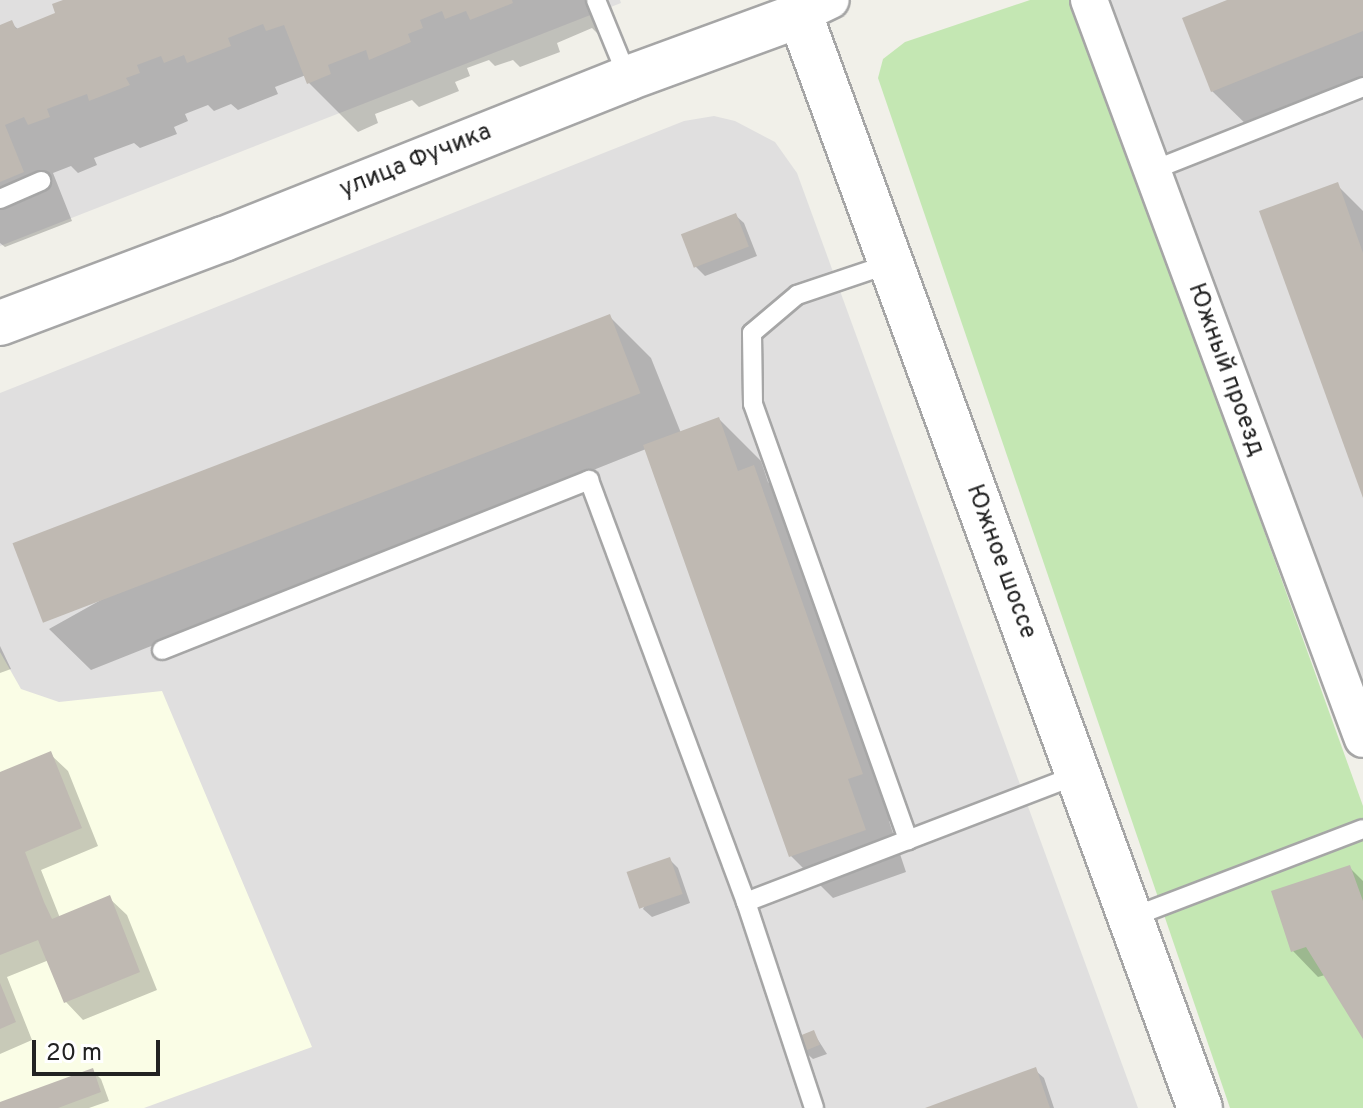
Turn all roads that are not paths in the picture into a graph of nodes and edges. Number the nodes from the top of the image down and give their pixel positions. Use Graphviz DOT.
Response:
graph roads {
  1 [pos="596,0"];
  2 [pos="1089,0"];
  3 [pos="815,8"];
  4 [pos="628,78"];
  5 [pos="1363,87"];
  6 [pos="1151,171"];
  7 [pos="41,181"];
  8 [pos="0,199"];
  9 [pos="892,263"];
  10 [pos="0,323"];
  11 [pos="162,650"];
  12 [pos="1363,739"];
  13 [pos="1077,775"];
  14 [pos="1363,829"];
  15 [pos="908,840"];
  16 [pos="746,902"];
  17 [pos="1130,918"];
  18 [pos="814,1108"];
  19 [pos="1200,1108"];
  1 -- 4 [label="lane"];
  2 -- 6 [label="street, Южный проезд"];
  3 -- 4 [label="street, улица Фучика"];
  3 -- 9 [label="street, Южное шоссе"];
  4 -- 10 [label="street, улица Фучика"];
  5 -- 6 [label="lane"];
  6 -- 12 [label="street, Южный проезд"];
  7 -- 8 [label="lane"];
  9 -- 13 [label="street, Южное шоссе"];
  9 -- 15 [label="lane"];
  11 -- 16 [label="lane"];
  13 -- 15 [label="lane"];
  13 -- 17 [label="street, Южное шоссе"];
  14 -- 17 [label="lane"];
  15 -- 16 [label="lane"];
  16 -- 18 [label="lane"];
  17 -- 19 [label="street, Южное шоссе"];
}
